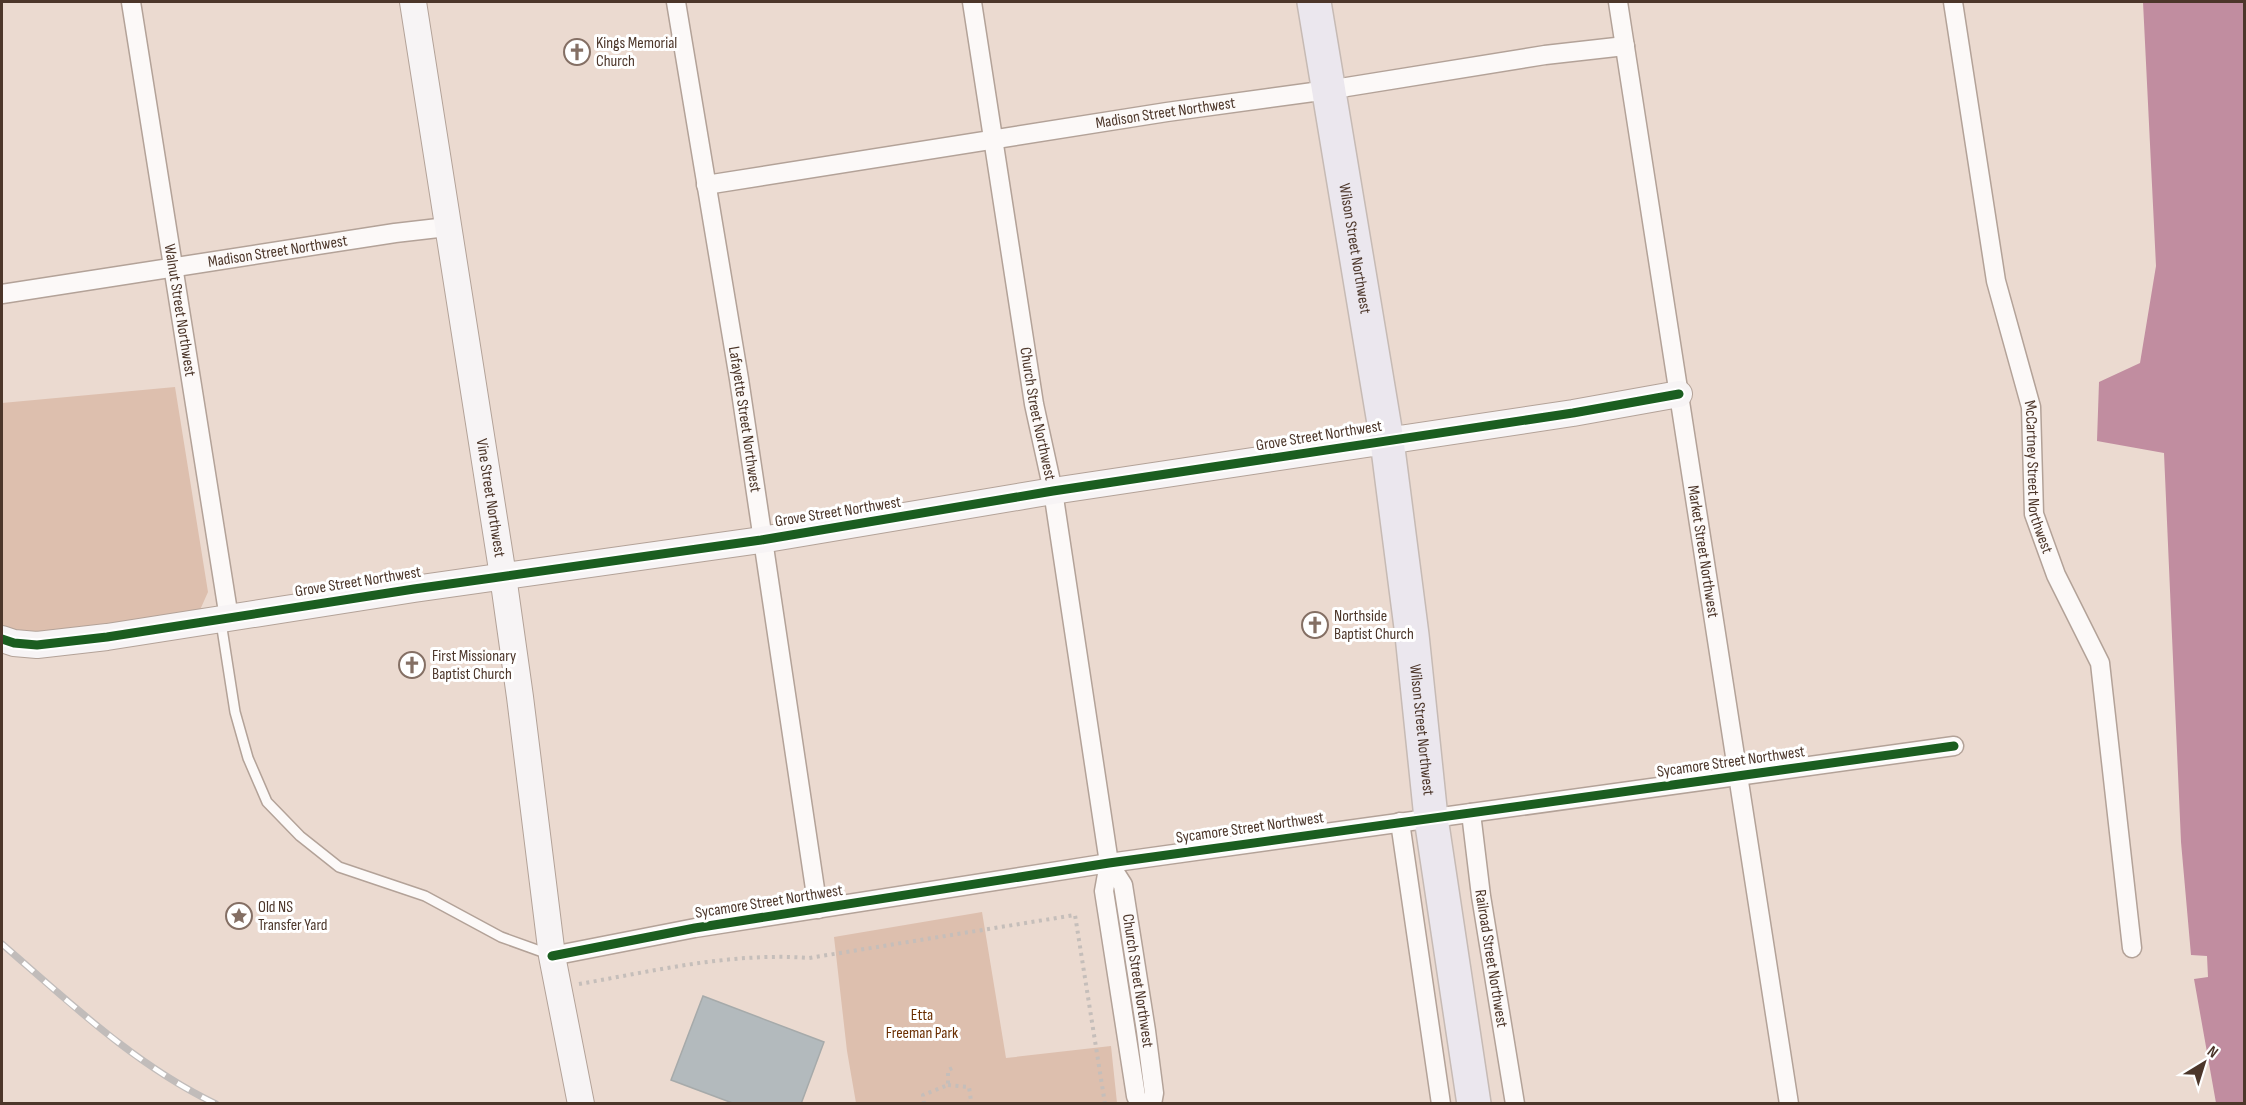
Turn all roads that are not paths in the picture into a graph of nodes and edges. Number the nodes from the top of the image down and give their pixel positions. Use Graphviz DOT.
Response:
graph roads {
  1 [pos="131,2"];
  2 [pos="412,2"];
  3 [pos="676,2"];
  4 [pos="972,2"];
  5 [pos="1314,2"];
  6 [pos="1618,2"];
  7 [pos="1953,2"];
  8 [pos="1625,46"];
  9 [pos="1328,90"];
  10 [pos="993,139"];
  11 [pos="706,185"];
  12 [pos="447,227"];
  13 [pos="174,267"];
  14 [pos="2,294"];
  15 [pos="1679,394"];
  16 [pos="1387,441"];
  17 [pos="1053,491"];
  18 [pos="761,540"];
  19 [pos="503,576"];
  20 [pos="225,619"];
  21 [pos="2,639"];
  22 [pos="1954,746"];
  23 [pos="1738,776"];
  24 [pos="1471,813"];
  25 [pos="1415,820"];
  26 [pos="1109,863"];
  27 [pos="818,909"];
  28 [pos="2132,948"];
  29 [pos="552,956"];
  30 [pos="581,1104"];
  31 [pos="1140,1104"];
  32 [pos="1152,1104"];
  33 [pos="1441,1104"];
  34 [pos="1474,1104"];
  35 [pos="1515,1104"];
  36 [pos="1789,1104"];
  1 -- 13 [label="street, Walnut Street Northwest"];
  2 -- 12 [label="street, Vine Street Northwest"];
  3 -- 11 [label="street, Lafayette Street Northwest"];
  4 -- 10 [label="street, Church Street Northwest"];
  5 -- 9 [label="highway, Wilson Street Northwest"];
  6 -- 8 [label="street, Market Street Northwest"];
  7 -- 28 [label="street, McCartney Street Northwest"];
  8 -- 9 [label="street, Madison Street Northwest"];
  8 -- 15 [label="street, Market Street Northwest"];
  9 -- 10 [label="street, Madison Street Northwest"];
  9 -- 16 [label="highway, Wilson Street Northwest"];
  10 -- 11 [label="street, Madison Street Northwest"];
  10 -- 17 [label="street, Church Street Northwest"];
  11 -- 18 [label="street, Lafayette Street Northwest"];
  12 -- 13 [label="street, Madison Street Northwest"];
  12 -- 19 [label="street, Vine Street Northwest"];
  13 -- 14 [label="street, Madison Street Northwest"];
  13 -- 20 [label="street, Walnut Street Northwest"];
  15 -- 16 [label="street, Grove Street Northwest"];
  15 -- 23 [label="street, Market Street Northwest"];
  16 -- 17 [label="street, Grove Street Northwest"];
  16 -- 25 [label="highway, Wilson Street Northwest"];
  17 -- 18 [label="street, Grove Street Northwest"];
  17 -- 26 [label="street, Church Street Northwest"];
  18 -- 19 [label="street, Grove Street Northwest"];
  18 -- 27 [label="street, Lafayette Street Northwest"];
  19 -- 20 [label="street, Grove Street Northwest"];
  19 -- 29 [label="street, Vine Street Northwest"];
  20 -- 21 [label="street, Grove Street Northwest"];
  20 -- 29 [label="lane"];
  22 -- 23 [label="street, Sycamore Street Northwest"];
  23 -- 24 [label="street, Sycamore Street Northwest"];
  23 -- 36 [label="street, Market Street Northwest"];
  24 -- 25 [label="street, Sycamore Street Northwest"];
  24 -- 35 [label="street, Railroad Street Northwest"];
  25 -- 26 [label="street, Sycamore Street Northwest"];
  25 -- 33 [label="street"];
  25 -- 34 [label="highway, Wilson Street Northwest"];
  26 -- 27 [label="street, Sycamore Street Northwest"];
  26 -- 31 [label="street, Church Street Northwest"];
  26 -- 32 [label="street, Church Street Northwest"];
  27 -- 29 [label="street, Sycamore Street Northwest"];
  29 -- 30 [label="street, Vine Street Northwest"];
}
